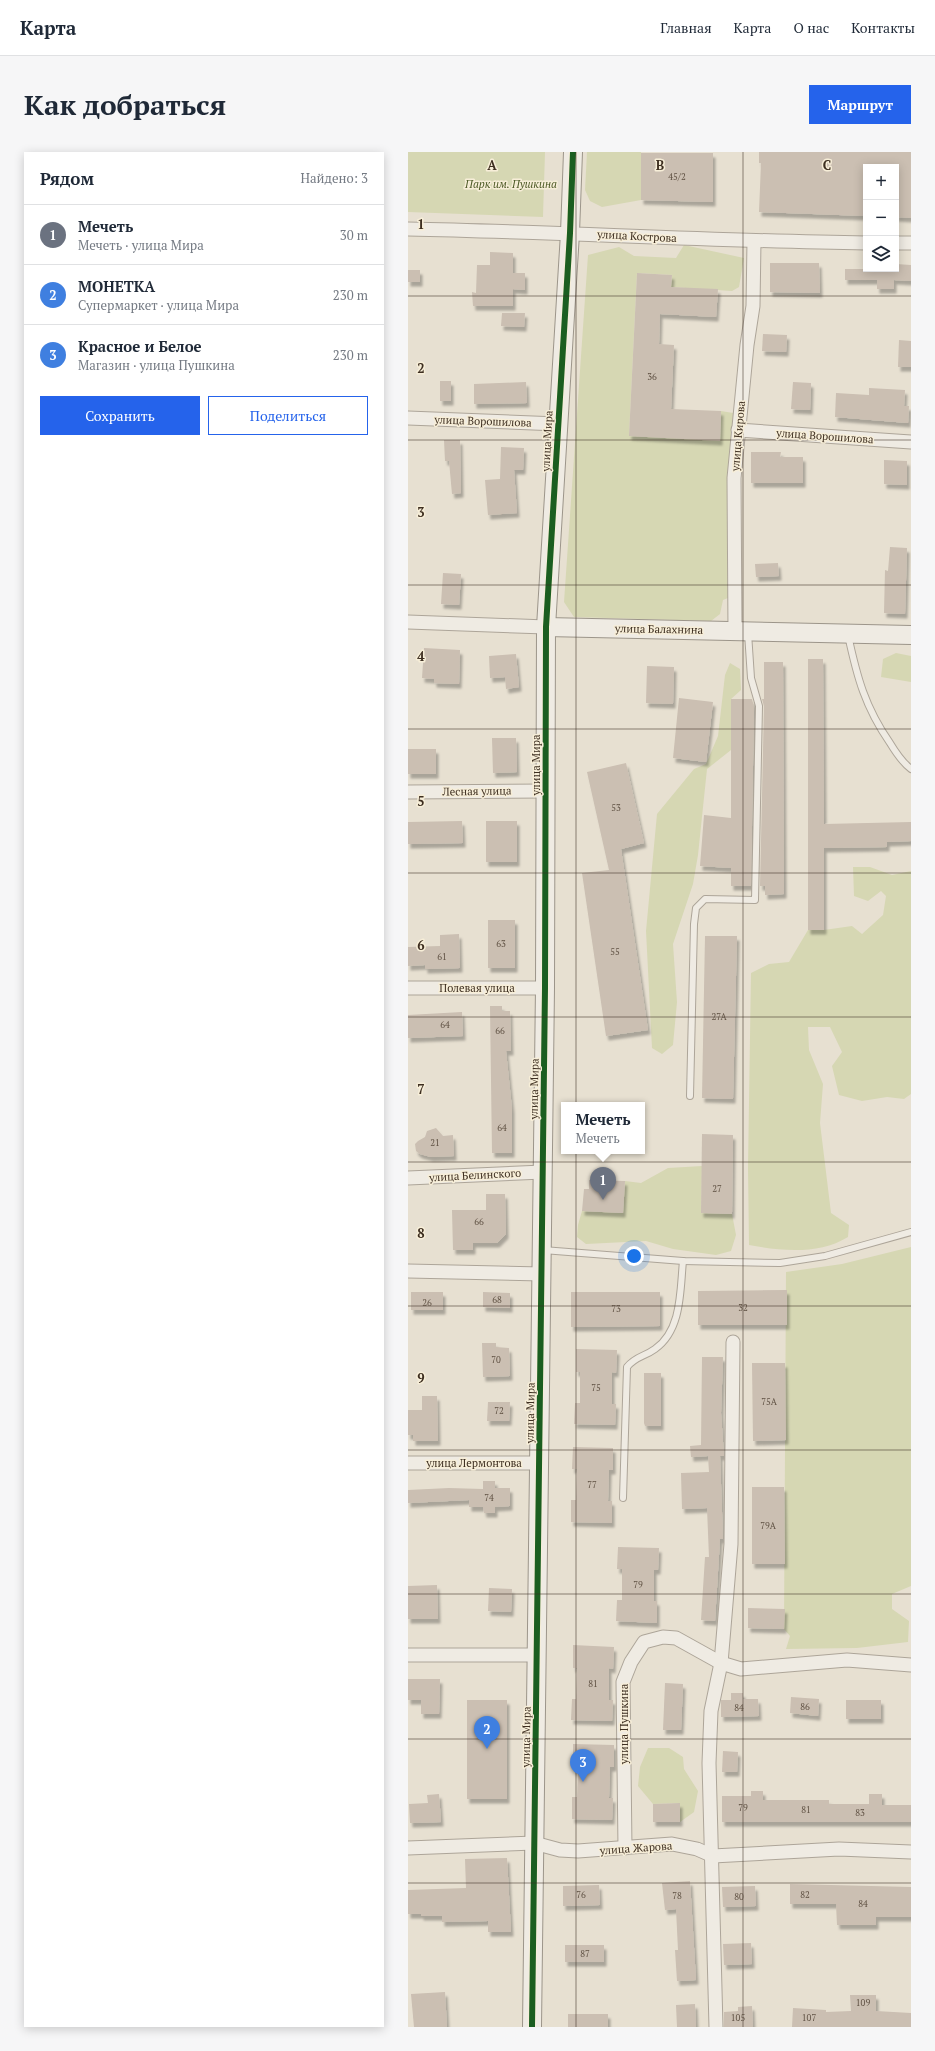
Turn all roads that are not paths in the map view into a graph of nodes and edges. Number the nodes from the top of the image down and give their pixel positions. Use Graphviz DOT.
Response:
graph roads {
  1 [pos="572,152"];
  2 [pos="408,229"];
  3 [pos="570,233"];
  4 [pos="754,241"];
  5 [pos="863,242"];
  6 [pos="899,243"];
  7 [pos="911,243"];
  8 [pos="408,418"];
  9 [pos="558,424"];
  10 [pos="738,430"];
  11 [pos="911,442"];
  12 [pos="408,622"];
  13 [pos="546,627"];
  14 [pos="742,631"];
  15 [pos="847,634"];
  16 [pos="911,635"];
  17 [pos="911,769"];
  18 [pos="546,791"];
  19 [pos="408,792"];
  20 [pos="408,988"];
  21 [pos="545,988"];
  22 [pos="690,1096"];
  23 [pos="543,1172"];
  24 [pos="408,1178"];
  25 [pos="911,1232"];
  26 [pos="542,1250"];
  27 [pos="683,1261"];
  28 [pos="408,1271"];
  29 [pos="542,1274"];
  30 [pos="734,1342"];
  31 [pos="408,1463"];
  32 [pos="539,1463"];
  33 [pos="623,1498"];
  34 [pos="408,1655"];
  35 [pos="537,1655"];
  36 [pos="721,1663"];
  37 [pos="911,1665"];
  38 [pos="534,1843"];
  39 [pos="408,1848"];
  40 [pos="625,1848"];
  41 [pos="911,1852"];
  42 [pos="713,1856"];
  43 [pos="532,2027"];
  44 [pos="716,2027"];
  1 -- 3 [label="street, улица Мира"];
  2 -- 3 [label="street, улица Кострова"];
  3 -- 4 [label="street, улица Кострова"];
  3 -- 9 [label="street, улица Мира"];
  4 -- 5 [label="street, улица Кострова"];
  4 -- 10 [label="street, улица Кирова"];
  6 -- 7 [label="street"];
  8 -- 9 [label="street, улица Ворошилова"];
  9 -- 13 [label="street, улица Мира"];
  10 -- 11 [label="street, улица Ворошилова"];
  10 -- 14 [label="street, улица Кирова"];
  12 -- 13 [label="street, улица Балахнина"];
  13 -- 14 [label="street, улица Балахнина"];
  13 -- 18 [label="street, улица Мира"];
  14 -- 15 [label="street, улица Балахнина"];
  14 -- 22 [label="lane"];
  15 -- 16 [label="street, улица Балахнина"];
  15 -- 17 [label="lane"];
  18 -- 19 [label="street, Лесная улица"];
  18 -- 21 [label="street, улица Мира"];
  20 -- 21 [label="street, Полевая улица"];
  21 -- 23 [label="street, улица Мира"];
  23 -- 24 [label="street, улица Белинского"];
  23 -- 26 [label="street, улица Мира"];
  25 -- 27 [label="lane"];
  26 -- 27 [label="lane"];
  26 -- 29 [label="street, улица Мира"];
  27 -- 33 [label="lane"];
  28 -- 29 [label="street"];
  29 -- 32 [label="street, улица Мира"];
  30 -- 36 [label="street"];
  31 -- 32 [label="street, улица Лермонтова"];
  32 -- 35 [label="street, улица Мира"];
  34 -- 35 [label="street"];
  35 -- 38 [label="street, улица Мира"];
  36 -- 37 [label="street, улица Пушкина"];
  36 -- 40 [label="street, улица Пушкина"];
  36 -- 42 [label="street"];
  38 -- 39 [label="street, улица Жарова"];
  38 -- 40 [label="street, улица Жарова"];
  38 -- 43 [label="street, улица Мира"];
  40 -- 42 [label="street, улица Жарова"];
  41 -- 42 [label="street, улица Жарова"];
  42 -- 44 [label="street"];
}
